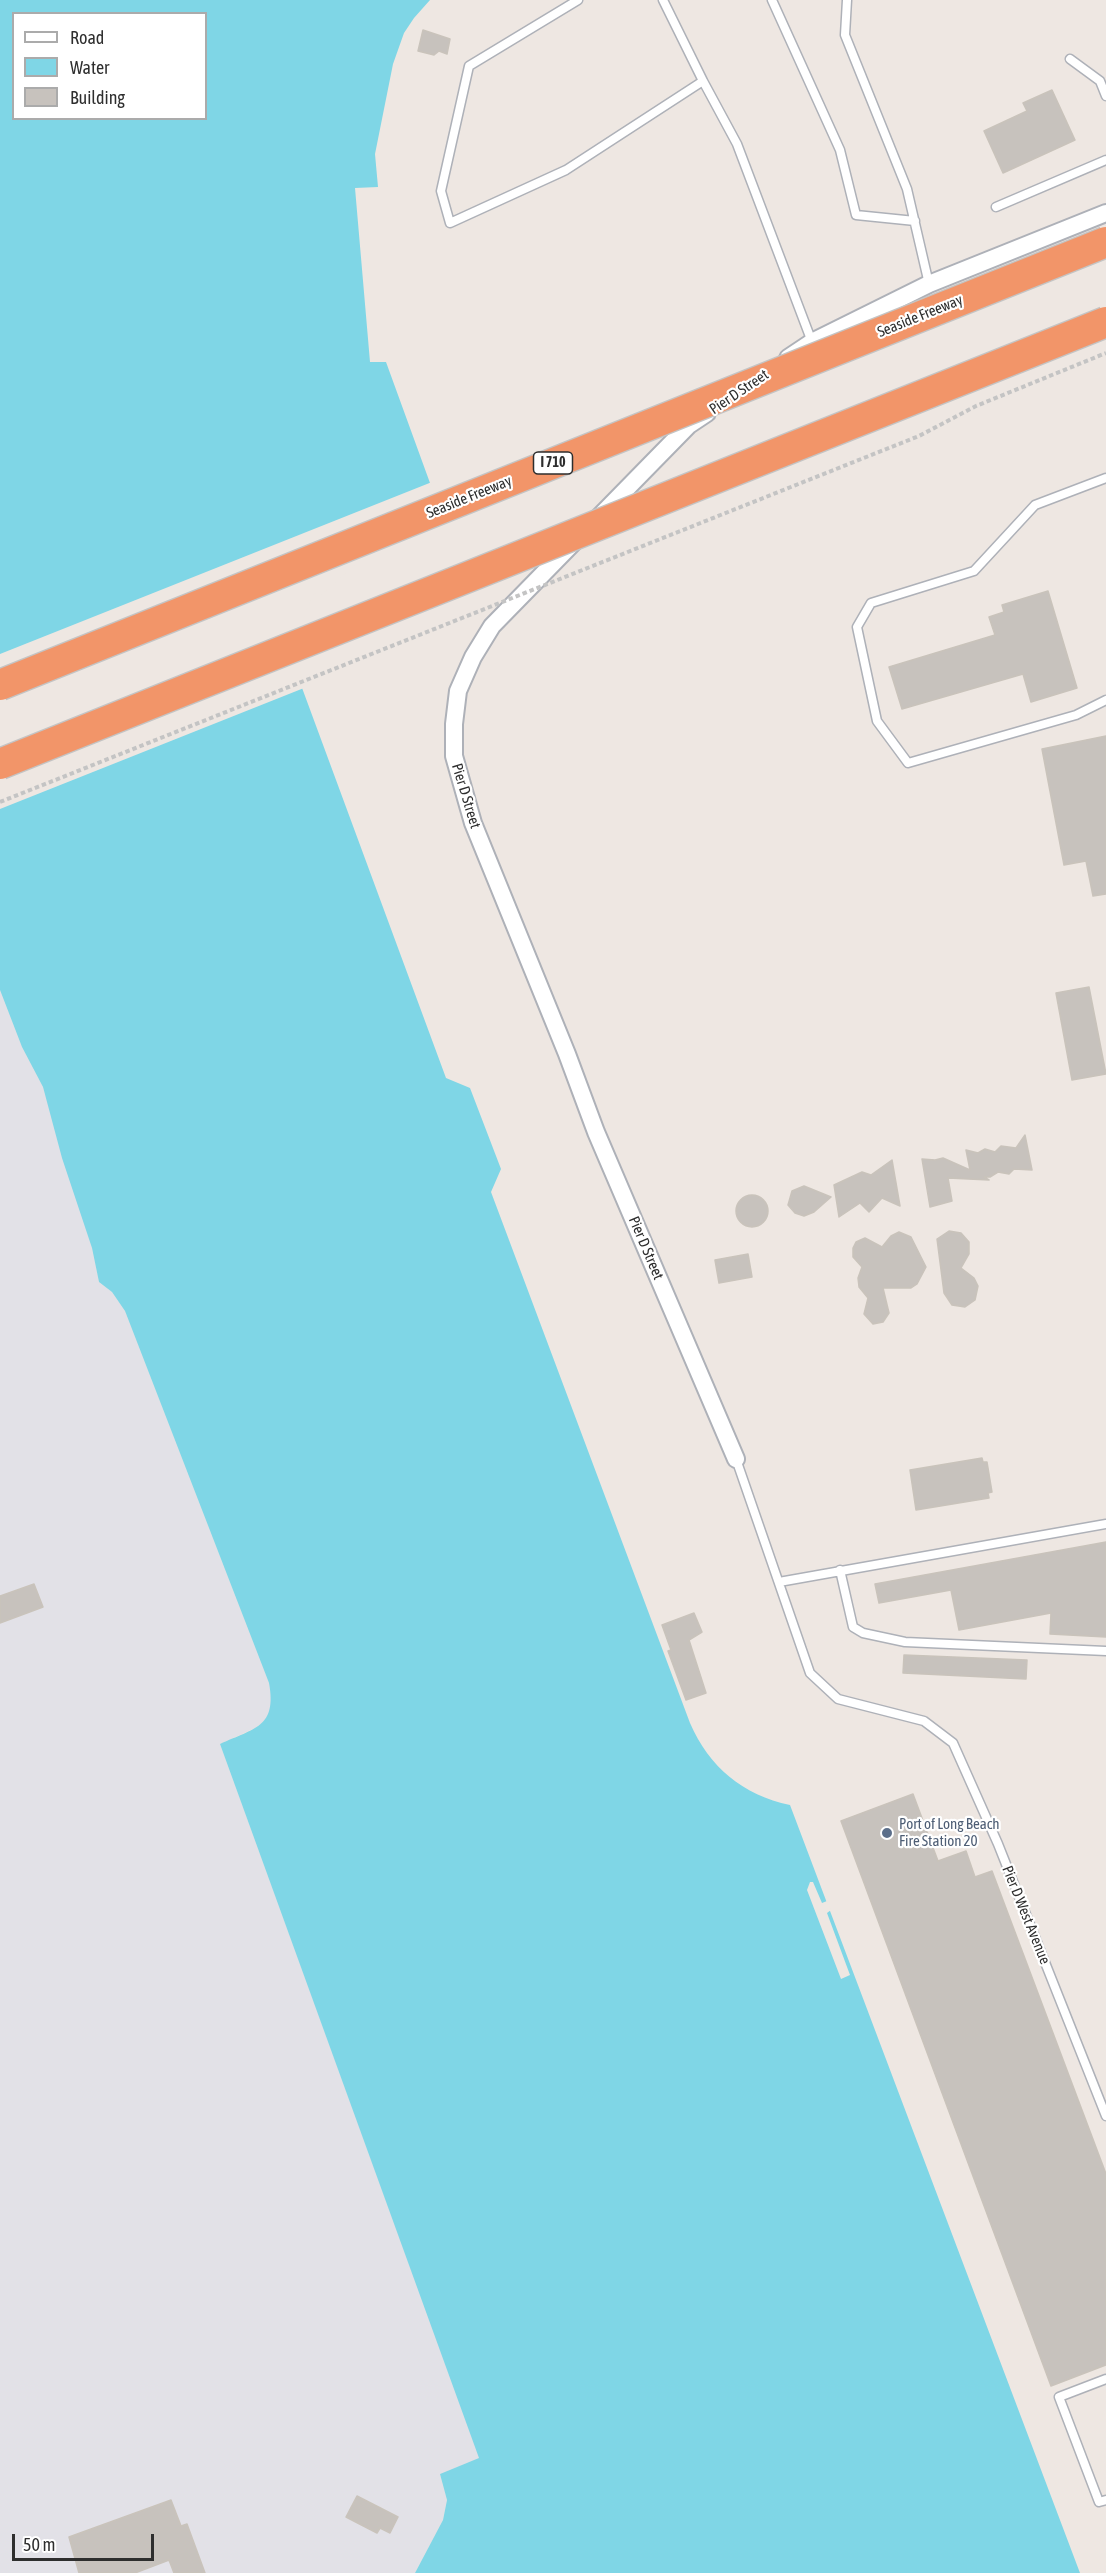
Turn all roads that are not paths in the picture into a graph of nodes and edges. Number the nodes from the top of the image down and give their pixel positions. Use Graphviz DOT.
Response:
graph roads {
  1 [pos="578,0"];
  2 [pos="663,0"];
  3 [pos="772,0"];
  4 [pos="847,0"];
  5 [pos="1070,59"];
  6 [pos="703,81"];
  7 [pos="1106,96"];
  8 [pos="1106,160"];
  9 [pos="996,207"];
  10 [pos="1106,213"];
  11 [pos="915,221"];
  12 [pos="1106,242"];
  13 [pos="929,284"];
  14 [pos="1106,322"];
  15 [pos="812,342"];
  16 [pos="1106,478"];
  17 [pos="0,685"];
  18 [pos="1106,700"];
  19 [pos="0,764"];
  20 [pos="736,1459"];
  21 [pos="1106,1524"];
  22 [pos="840,1570"];
  23 [pos="779,1582"];
  24 [pos="1106,1652"];
  25 [pos="1106,2116"];
  26 [pos="1106,2379"];
  27 [pos="1106,2500"];
  1 -- 6 [label="lane"];
  2 -- 6 [label="lane"];
  3 -- 11 [label="lane"];
  4 -- 11 [label="lane"];
  5 -- 7 [label="lane"];
  6 -- 15 [label="lane"];
  8 -- 9 [label="lane"];
  10 -- 13 [label="street, Pier D Street"];
  11 -- 13 [label="lane"];
  12 -- 17 [label="highway, Seaside Freeway / I 710, bridge"];
  13 -- 15 [label="street, Pier D Street"];
  14 -- 19 [label="highway, bridge"];
  15 -- 20 [label="street, Pier D Street"];
  16 -- 18 [label="lane"];
  20 -- 23 [label="lane, Pier D West Avenue"];
  21 -- 22 [label="lane"];
  22 -- 23 [label="lane"];
  22 -- 24 [label="lane"];
  23 -- 25 [label="lane, Pier D West Avenue"];
  26 -- 27 [label="lane"];
}
